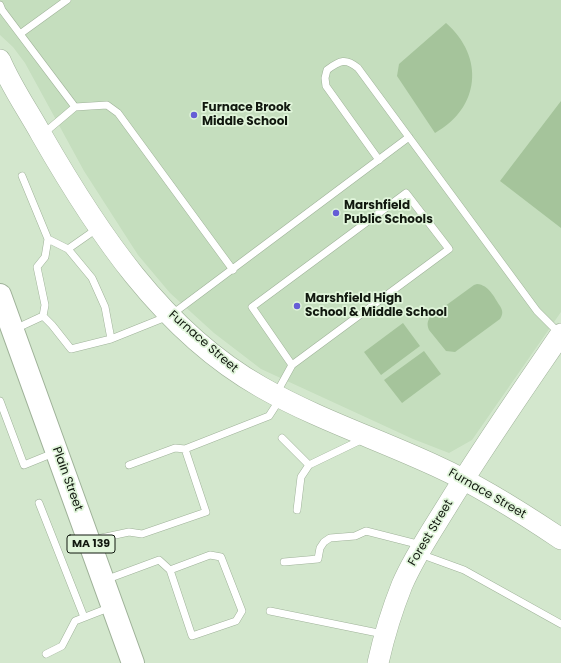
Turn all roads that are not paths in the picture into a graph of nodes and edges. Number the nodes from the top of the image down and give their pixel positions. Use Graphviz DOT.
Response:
graph roads {
  1 [pos="67,0"];
  2 [pos="0,4"];
  3 [pos="20,34"];
  4 [pos="2,67"];
  5 [pos="75,107"];
  6 [pos="42,135"];
  7 [pos="409,137"];
  8 [pos="379,160"];
  9 [pos="22,176"];
  10 [pos="98,228"];
  11 [pos="48,239"];
  12 [pos="68,249"];
  13 [pos="233,270"];
  14 [pos="1,303"];
  15 [pos="171,315"];
  16 [pos="43,316"];
  17 [pos="13,330"];
  18 [pos="561,335"];
  19 [pos="111,339"];
  20 [pos="292,365"];
  21 [pos="279,396"];
  22 [pos="0,402"];
  23 [pos="368,436"];
  24 [pos="282,438"];
  25 [pos="185,449"];
  26 [pos="57,452"];
  27 [pos="129,465"];
  28 [pos="309,465"];
  29 [pos="464,479"];
  30 [pos="38,503"];
  31 [pos="297,510"];
  32 [pos="561,539"];
  33 [pos="90,541"];
  34 [pos="420,550"];
  35 [pos="284,562"];
  36 [pos="170,570"];
  37 [pos="104,580"];
  38 [pos="113,606"];
  39 [pos="270,610"];
  40 [pos="84,617"];
  41 [pos="561,624"];
  42 [pos="385,635"];
  43 [pos="46,654"];
  44 [pos="133,663"];
  45 [pos="378,663"];
  1 -- 3 [label="lane"];
  2 -- 3 [label="lane"];
  3 -- 5 [label="lane"];
  4 -- 6 [label="main road, Furnace Street"];
  5 -- 6 [label="lane"];
  5 -- 13 [label="lane"];
  6 -- 10 [label="main road, Furnace Street"];
  7 -- 8 [label="lane"];
  7 -- 8 [label="lane"];
  7 -- 18 [label="lane"];
  8 -- 13 [label="lane"];
  9 -- 11 [label="lane"];
  10 -- 12 [label="lane"];
  10 -- 15 [label="main road, Furnace Street"];
  11 -- 12 [label="lane"];
  11 -- 16 [label="lane"];
  12 -- 19 [label="lane"];
  13 -- 15 [label="lane"];
  14 -- 17 [label="main road, Plain Street / MA 139"];
  15 -- 19 [label="lane"];
  15 -- 21 [label="main road, Furnace Street"];
  16 -- 17 [label="lane"];
  16 -- 19 [label="lane"];
  17 -- 26 [label="main road, Plain Street / MA 139"];
  18 -- 29 [label="main road, Forest Street"];
  20 -- 20 [label="lane"];
  20 -- 21 [label="lane"];
  21 -- 23 [label="main road, Furnace Street"];
  21 -- 25 [label="lane"];
  22 -- 26 [label="lane"];
  23 -- 28 [label="lane"];
  23 -- 29 [label="main road, Furnace Street"];
  24 -- 28 [label="lane"];
  25 -- 27 [label="lane"];
  25 -- 33 [label="lane"];
  26 -- 33 [label="main road, Plain Street / MA 139"];
  28 -- 31 [label="lane"];
  29 -- 32 [label="main road, Furnace Street"];
  29 -- 34 [label="main road, Forest Street"];
  30 -- 40 [label="lane"];
  33 -- 37 [label="main road, Plain Street / MA 139"];
  34 -- 35 [label="lane"];
  34 -- 41 [label="lane"];
  34 -- 42 [label="main road, Forest Street"];
  36 -- 36 [label="lane"];
  36 -- 37 [label="lane"];
  37 -- 38 [label="main road, Plain Street / MA 139"];
  38 -- 40 [label="lane"];
  38 -- 44 [label="main road, Plain Street / MA 139"];
  39 -- 42 [label="lane"];
  40 -- 43 [label="lane"];
  42 -- 45 [label="main road, Forest Street"];
}
